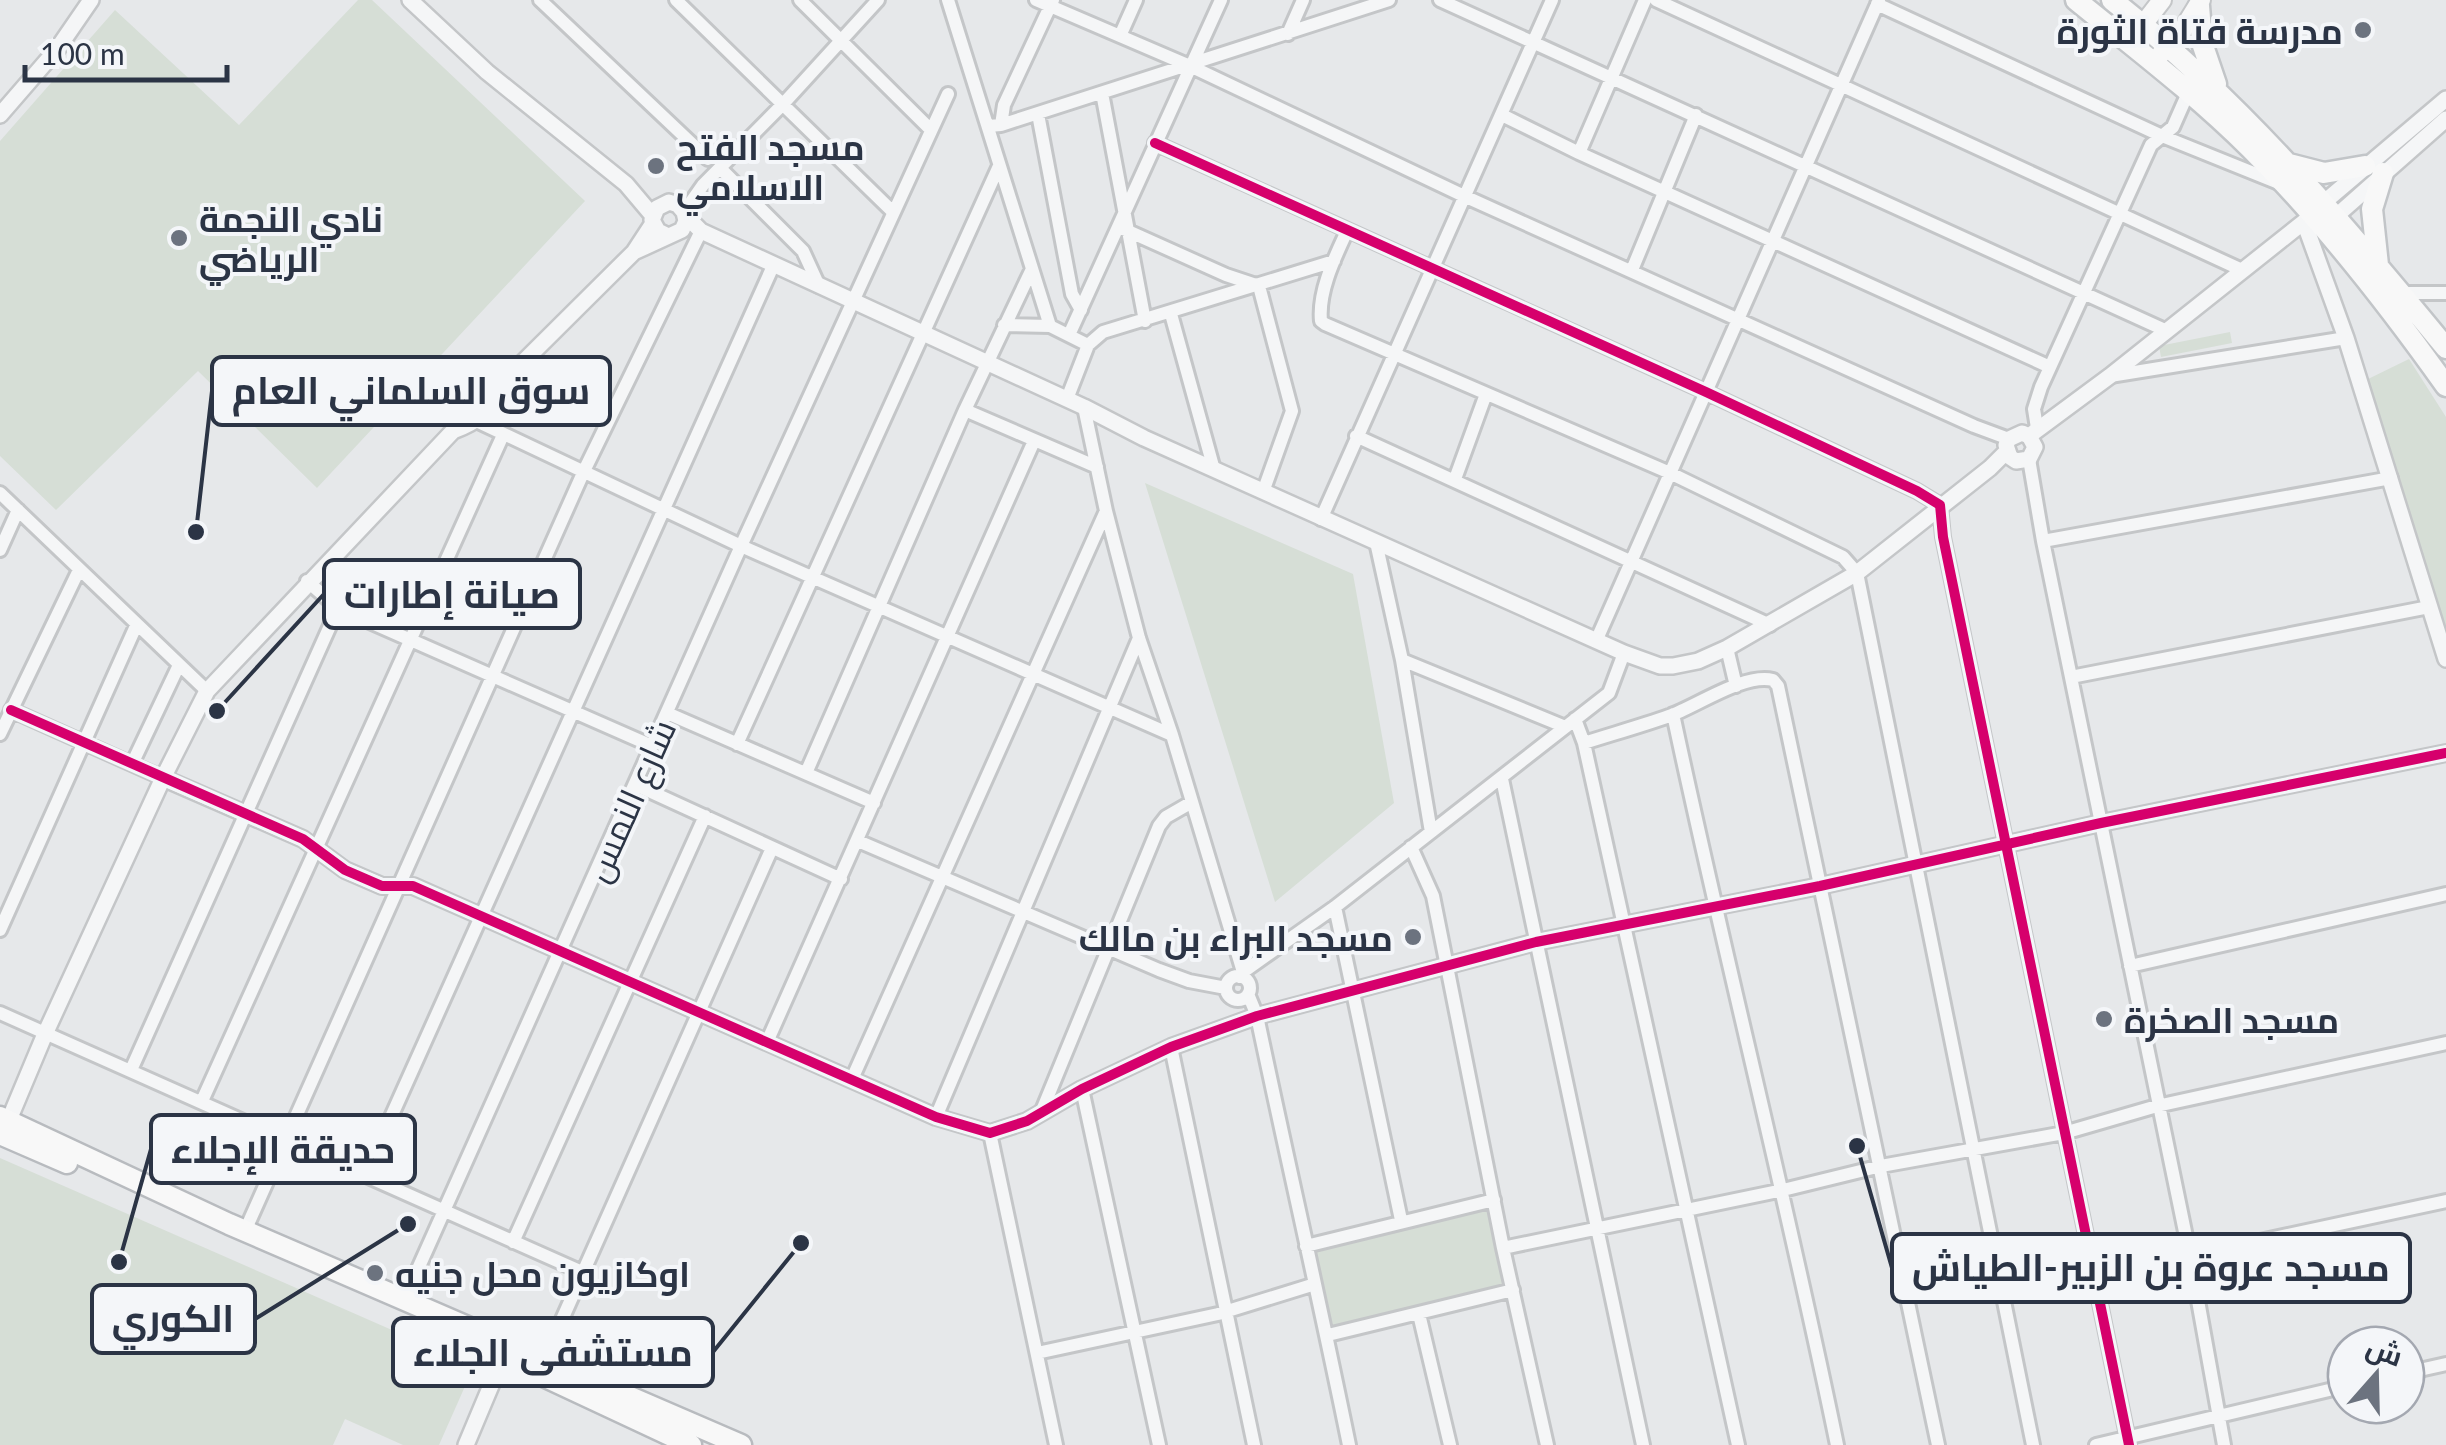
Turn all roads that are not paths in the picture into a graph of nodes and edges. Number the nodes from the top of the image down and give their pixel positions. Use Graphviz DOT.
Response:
graph roads {
  1 [pos="91,0"];
  2 [pos="540,0"];
  3 [pos="676,0"];
  4 [pos="800,0"];
  5 [pos="878,0"];
  6 [pos="948,0"];
  7 [pos="1036,0"];
  8 [pos="1136,0"];
  9 [pos="1221,0"];
  10 [pos="1303,0"];
  11 [pos="1440,0"];
  12 [pos="1552,0"];
  13 [pos="1645,0"];
  14 [pos="1656,0"];
  15 [pos="2076,0"];
  16 [pos="2112,0"];
  17 [pos="2162,0"];
  18 [pos="1386,1"];
  19 [pos="1878,2"];
  20 [pos="1052,3"];
  21 [pos="2200,3"];
  22 [pos="421,4"];
  23 [pos="2143,24"];
  24 [pos="1288,34"];
  25 [pos="1120,36"];
  26 [pos="842,40"];
  27 [pos="1535,41"];
  28 [pos="2128,42"];
  29 [pos="2170,46"];
  30 [pos="2152,62"];
  31 [pos="1190,66"];
  32 [pos="1610,76"];
  33 [pos="1840,88"];
  34 [pos="1102,93"];
  35 [pos="2188,93"];
  36 [pos="948,94"];
  37 [pos="2221,95"];
  38 [pos="2446,99"];
  39 [pos="784,103"];
  40 [pos="1038,114"];
  41 [pos="0,115"];
  42 [pos="1502,115"];
  43 [pos="1696,115"];
  44 [pos="2446,118"];
  45 [pos="994,126"];
  46 [pos="931,130"];
  47 [pos="2162,136"];
  48 [pos="1155,143"];
  49 [pos="1578,153"];
  50 [pos="708,158"];
  51 [pos="2284,162"];
  52 [pos="1806,165"];
  53 [pos="998,166"];
  54 [pos="721,169"];
  55 [pos="2374,170"];
  56 [pos="626,184"];
  57 [pos="2285,186"];
  58 [pos="1663,191"];
  59 [pos="1464,196"];
  60 [pos="893,212"];
  61 [pos="1125,212"];
  62 [pos="2120,212"];
  63 [pos="2318,215"];
  64 [pos="653,220"];
  65 [pos="682,220"];
  66 [pos="1124,229"];
  67 [pos="1347,231"];
  68 [pos="1772,242"];
  69 [pos="634,252"];
  70 [pos="1334,261"];
  71 [pos="773,266"];
  72 [pos="2378,267"];
  73 [pos="1434,268"];
  74 [pos="1632,270"];
  75 [pos="2242,270"];
  76 [pos="1031,271"];
  77 [pos="819,286"];
  78 [pos="1259,286"];
  79 [pos="2084,292"];
  80 [pos="2446,293"];
  81 [pos="2401,294"];
  82 [pos="852,302"];
  83 [pos="1081,310"];
  84 [pos="1171,314"];
  85 [pos="1739,318"];
  86 [pos="1146,321"];
  87 [pos="1004,324"];
  88 [pos="1050,326"];
  89 [pos="2168,331"];
  90 [pos="923,335"];
  91 [pos="1070,335"];
  92 [pos="2346,338"];
  93 [pos="1088,345"];
  94 [pos="2446,348"];
  95 [pos="1394,353"];
  96 [pos="987,364"];
  97 [pos="2050,367"];
  98 [pos="2110,376"];
  99 [pos="2446,386"];
  100 [pos="498,387"];
  101 [pos="1706,392"];
  102 [pos="1486,394"];
  103 [pos="477,395"];
  104 [pos="1067,399"];
  105 [pos="1084,407"];
  106 [pos="461,409"];
  107 [pos="488,409"];
  108 [pos="965,410"];
  109 [pos="476,422"];
  110 [pos="453,431"];
  111 [pos="2033,432"];
  112 [pos="499,433"];
  113 [pos="1356,436"];
  114 [pos="1034,441"];
  115 [pos="2008,445"];
  116 [pos="2029,459"];
  117 [pos="1096,466"];
  118 [pos="1213,466"];
  119 [pos="1670,473"];
  120 [pos="583,474"];
  121 [pos="2391,478"];
  122 [pos="1455,479"];
  123 [pos="1263,492"];
  124 [pos="0,493"];
  125 [pos="1940,506"];
  126 [pos="18,510"];
  127 [pos="663,510"];
  128 [pos="1106,511"];
  129 [pos="1321,519"];
  130 [pos="2042,541"];
  131 [pos="1376,542"];
  132 [pos="741,546"];
  133 [pos="0,550"];
  134 [pos="1632,560"];
  135 [pos="79,570"];
  136 [pos="1857,573"];
  137 [pos="812,576"];
  138 [pos="307,582"];
  139 [pos="879,606"];
  140 [pos="2429,606"];
  141 [pos="338,608"];
  142 [pos="1770,625"];
  143 [pos="136,626"];
  144 [pos="948,637"];
  145 [pos="1139,638"];
  146 [pos="1597,639"];
  147 [pos="410,641"];
  148 [pos="1727,648"];
  149 [pos="1624,653"];
  150 [pos="1402,660"];
  151 [pos="2446,660"];
  152 [pos="179,666"];
  153 [pos="1032,674"];
  154 [pos="2071,677"];
  155 [pos="492,678"];
  156 [pos="1736,686"];
  157 [pos="207,691"];
  158 [pos="1110,706"];
  159 [pos="11,710"];
  160 [pos="573,712"];
  161 [pos="667,714"];
  162 [pos="1673,714"];
  163 [pos="1569,722"];
  164 [pos="1,729"];
  165 [pos="1172,735"];
  166 [pos="84,743"];
  167 [pos="1584,743"];
  168 [pos="737,744"];
  169 [pos="652,746"];
  170 [pos="2446,754"];
  171 [pos="132,764"];
  172 [pos="806,773"];
  173 [pos="163,778"];
  174 [pos="1502,779"];
  175 [pos="636,784"];
  176 [pos="1192,802"];
  177 [pos="874,803"];
  178 [pos="245,815"];
  179 [pos="704,816"];
  180 [pos="2101,823"];
  181 [pos="1431,832"];
  182 [pos="858,840"];
  183 [pos="2004,844"];
  184 [pos="315,848"];
  185 [pos="772,848"];
  186 [pos="1411,848"];
  187 [pos="1914,865"];
  188 [pos="942,878"];
  189 [pos="841,880"];
  190 [pos="400,885"];
  191 [pos="1820,886"];
  192 [pos="2446,894"];
  193 [pos="1714,905"];
  194 [pos="1336,907"];
  195 [pos="1024,911"];
  196 [pos="481,918"];
  197 [pos="1623,923"];
  198 [pos="0,930"];
  199 [pos="1536,942"];
  200 [pos="1108,946"];
  201 [pos="562,953"];
  202 [pos="2130,966"];
  203 [pos="1445,968"];
  204 [pos="1242,974"];
  205 [pos="631,983"];
  206 [pos="1226,988"];
  207 [pos="1352,991"];
  208 [pos="1248,994"];
  209 [pos="698,1012"];
  210 [pos="0,1014"];
  211 [pos="1257,1016"];
  212 [pos="45,1034"];
  213 [pos="768,1042"];
  214 [pos="2446,1043"];
  215 [pos="1171,1047"];
  216 [pos="132,1070"];
  217 [pos="852,1079"];
  218 [pos="1082,1089"];
  219 [pos="202,1102"];
  220 [pos="2157,1106"];
  221 [pos="1041,1112"];
  222 [pos="936,1117"];
  223 [pos="3,1127"];
  224 [pos="2064,1133"];
  225 [pos="990,1134"];
  226 [pos="284,1139"];
  227 [pos="1972,1149"];
  228 [pos="1880,1166"];
  229 [pos="365,1175"];
  230 [pos="1783,1190"];
  231 [pos="1494,1200"];
  232 [pos="2446,1201"];
  233 [pos="1686,1209"];
  234 [pos="444,1210"];
  235 [pos="1401,1220"];
  236 [pos="1595,1228"];
  237 [pos="245,1231"];
  238 [pos="514,1242"];
  239 [pos="1306,1246"];
  240 [pos="1503,1248"];
  241 [pos="2190,1256"];
  242 [pos="582,1272"];
  243 [pos="1315,1284"];
  244 [pos="1513,1290"];
  245 [pos="405,1298"];
  246 [pos="1224,1312"];
  247 [pos="1420,1314"];
  248 [pos="1134,1332"];
  249 [pos="1328,1334"];
  250 [pos="1037,1352"];
  251 [pos="504,1357"];
  252 [pos="544,1360"];
  253 [pos="2326,1391"];
  254 [pos="2218,1415"];
  255 [pos="692,1438"];
  256 [pos="2128,1442"];
  257 [pos="466,1445"];
  258 [pos="740,1445"];
  259 [pos="1056,1445"];
  260 [pos="1159,1445"];
  261 [pos="1254,1445"];
  262 [pos="1349,1445"];
  263 [pos="1450,1445"];
  264 [pos="1548,1445"];
  265 [pos="1643,1445"];
  266 [pos="1738,1445"];
  267 [pos="1837,1445"];
  268 [pos="1938,1445"];
  269 [pos="2033,1445"];
  270 [pos="2096,1445"];
  271 [pos="2224,1445"];
  1 -- 41 [label="street"];
  2 -- 50 [label="street"];
  3 -- 39 [label="street"];
  4 -- 26 [label="street"];
  5 -- 26 [label="street"];
  6 -- 45 [label="street"];
  7 -- 20 [label="street"];
  8 -- 25 [label="street"];
  9 -- 31 [label="street"];
  10 -- 24 [label="street"];
  11 -- 27 [label="street"];
  12 -- 27 [label="street"];
  13 -- 32 [label="street"];
  14 -- 33 [label="street"];
  15 -- 28 [label="main road"];
  16 -- 23 [label="main road"];
  17 -- 23 [label="main road"];
  18 -- 24 [label="street"];
  19 -- 33 [label="street"];
  19 -- 47 [label="street"];
  20 -- 25 [label="street"];
  20 -- 45 [label="street"];
  21 -- 29 [label="main road"];
  21 -- 37 [label="main road"];
  22 -- 56 [label="street"];
  23 -- 28 [label="main road"];
  23 -- 29 [label="main road"];
  24 -- 31 [label="street"];
  25 -- 31 [label="street"];
  26 -- 39 [label="street"];
  26 -- 46 [label="street"];
  27 -- 32 [label="street"];
  27 -- 42 [label="street"];
  28 -- 30 [label="main road"];
  29 -- 30 [label="main road"];
  29 -- 37 [label="main road"];
  30 -- 35 [label="main road"];
  31 -- 34 [label="street"];
  31 -- 48 [label="street"];
  31 -- 59 [label="street"];
  32 -- 43 [label="street"];
  32 -- 49 [label="street"];
  33 -- 52 [label="street"];
  33 -- 62 [label="street"];
  34 -- 40 [label="street"];
  34 -- 61 [label="street"];
  35 -- 47 [label="street"];
  35 -- 57 [label="main road"];
  36 -- 46 [label="street, شارع النمس"];
  37 -- 51 [label="main road"];
  38 -- 55 [label="street"];
  39 -- 54 [label="street"];
  39 -- 60 [label="street"];
  40 -- 45 [label="street"];
  40 -- 83 [label="street"];
  42 -- 49 [label="street"];
  42 -- 59 [label="street"];
  43 -- 52 [label="street"];
  43 -- 58 [label="street"];
  44 -- 55 [label="street"];
  45 -- 53 [label="street"];
  46 -- 60 [label="street, شارع النمس"];
  47 -- 57 [label="street"];
  47 -- 62 [label="street"];
  48 -- 61 [label="street"];
  48 -- 67 [label="street"];
  49 -- 58 [label="street"];
  51 -- 55 [label="main road"];
  51 -- 63 [label="main road"];
  52 -- 68 [label="street"];
  52 -- 79 [label="street"];
  53 -- 76 [label="street"];
  53 -- 90 [label="street"];
  54 -- 65 [label="street"];
  54 -- 77 [label="street"];
  55 -- 63 [label="street"];
  55 -- 72 [label="main road"];
  56 -- 64 [label="street"];
  56 -- 65 [label="street"];
  57 -- 63 [label="main road"];
  58 -- 68 [label="street"];
  58 -- 74 [label="street"];
  59 -- 73 [label="street"];
  59 -- 74 [label="street"];
  60 -- 82 [label="street, شارع النمس"];
  61 -- 66 [label="street"];
  62 -- 75 [label="street"];
  62 -- 79 [label="street"];
  63 -- 72 [label="main road"];
  63 -- 75 [label="street"];
  63 -- 92 [label="street"];
  63 -- 99 [label="main road"];
  64 -- 65 [label="street"];
  64 -- 65 [label="street"];
  64 -- 69 [label="street"];
  65 -- 69 [label="street"];
  65 -- 71 [label="street"];
  65 -- 120 [label="street"];
  66 -- 78 [label="street"];
  66 -- 83 [label="street"];
  66 -- 86 [label="street"];
  67 -- 70 [label="street"];
  67 -- 73 [label="street"];
  68 -- 85 [label="street"];
  68 -- 97 [label="street"];
  69 -- 100 [label="street"];
  70 -- 78 [label="street"];
  70 -- 95 [label="street"];
  71 -- 77 [label="street"];
  71 -- 127 [label="street"];
  72 -- 81 [label="main road"];
  73 -- 95 [label="street"];
  73 -- 101 [label="street"];
  74 -- 85 [label="street"];
  75 -- 89 [label="street"];
  76 -- 87 [label="street"];
  76 -- 88 [label="street"];
  77 -- 82 [label="street"];
  78 -- 84 [label="street"];
  78 -- 123 [label="street"];
  79 -- 89 [label="street"];
  79 -- 97 [label="street"];
  80 -- 81 [label="street"];
  81 -- 94 [label="main road"];
  82 -- 90 [label="street"];
  82 -- 132 [label="street, شارع النمس"];
  83 -- 91 [label="street"];
  84 -- 86 [label="street"];
  84 -- 118 [label="street"];
  85 -- 101 [label="street"];
  85 -- 115 [label="street"];
  86 -- 93 [label="street"];
  87 -- 88 [label="street"];
  87 -- 96 [label="street"];
  88 -- 91 [label="street"];
  89 -- 98 [label="street"];
  90 -- 96 [label="street"];
  90 -- 137 [label="street"];
  91 -- 93 [label="street"];
  92 -- 98 [label="street"];
  92 -- 121 [label="street"];
  93 -- 104 [label="street"];
  95 -- 102 [label="street"];
  95 -- 113 [label="street"];
  96 -- 104 [label="street"];
  96 -- 108 [label="street"];
  97 -- 111 [label="street"];
  98 -- 111 [label="street"];
  100 -- 103 [label="street"];
  100 -- 107 [label="street"];
  101 -- 119 [label="street"];
  101 -- 125 [label="street"];
  102 -- 119 [label="street"];
  102 -- 122 [label="street"];
  103 -- 106 [label="street"];
  103 -- 107 [label="street"];
  104 -- 105 [label="street"];
  105 -- 117 [label="street"];
  105 -- 118 [label="street"];
  106 -- 109 [label="street"];
  106 -- 110 [label="street"];
  107 -- 109 [label="street"];
  107 -- 112 [label="street"];
  108 -- 114 [label="street"];
  108 -- 139 [label="street"];
  109 -- 110 [label="street"];
  109 -- 112 [label="street"];
  110 -- 138 [label="street"];
  111 -- 115 [label="street"];
  111 -- 116 [label="street"];
  112 -- 120 [label="street"];
  112 -- 147 [label="street"];
  113 -- 122 [label="street"];
  113 -- 129 [label="street"];
  114 -- 117 [label="street"];
  114 -- 144 [label="street"];
  115 -- 116 [label="street"];
  115 -- 125 [label="street"];
  116 -- 130 [label="street"];
  117 -- 128 [label="street"];
  118 -- 123 [label="street"];
  119 -- 134 [label="street"];
  119 -- 136 [label="street"];
  120 -- 127 [label="street"];
  120 -- 155 [label="street"];
  121 -- 130 [label="street"];
  121 -- 140 [label="street"];
  122 -- 134 [label="street"];
  123 -- 129 [label="street"];
  124 -- 126 [label="street"];
  125 -- 136 [label="street"];
  125 -- 183 [label="street"];
  126 -- 133 [label="street"];
  126 -- 135 [label="street"];
  127 -- 132 [label="street"];
  127 -- 160 [label="street"];
  128 -- 145 [label="street"];
  128 -- 153 [label="street"];
  129 -- 131 [label="street"];
  130 -- 154 [label="street"];
  131 -- 146 [label="street"];
  131 -- 150 [label="street"];
  132 -- 137 [label="street"];
  132 -- 161 [label="street, شارع النمس"];
  134 -- 142 [label="street"];
  134 -- 146 [label="street"];
  135 -- 143 [label="street"];
  135 -- 159 [label="street"];
  136 -- 142 [label="street"];
  136 -- 187 [label="street"];
  137 -- 139 [label="street"];
  137 -- 168 [label="street"];
  138 -- 141 [label="street"];
  138 -- 157 [label="street"];
  139 -- 144 [label="street"];
  139 -- 172 [label="street"];
  140 -- 151 [label="street"];
  140 -- 154 [label="street"];
  141 -- 147 [label="street"];
  141 -- 178 [label="street"];
  142 -- 148 [label="street"];
  143 -- 152 [label="street"];
  143 -- 166 [label="street"];
  144 -- 153 [label="street"];
  144 -- 177 [label="street"];
  145 -- 158 [label="street"];
  145 -- 165 [label="street"];
  146 -- 149 [label="street"];
  147 -- 155 [label="street"];
  147 -- 184 [label="street"];
  148 -- 149 [label="street"];
  148 -- 156 [label="street"];
  149 -- 163 [label="street"];
  150 -- 163 [label="street"];
  150 -- 181 [label="street"];
  152 -- 157 [label="street"];
  152 -- 171 [label="street"];
  153 -- 158 [label="street"];
  153 -- 188 [label="street"];
  154 -- 180 [label="street"];
  155 -- 160 [label="street"];
  155 -- 190 [label="street"];
  156 -- 162 [label="street"];
  156 -- 191 [label="street"];
  157 -- 173 [label="street"];
  158 -- 165 [label="street"];
  158 -- 195 [label="street"];
  159 -- 164 [label="street"];
  159 -- 166 [label="street"];
  160 -- 169 [label="street"];
  160 -- 196 [label="street"];
  161 -- 168 [label="street"];
  161 -- 169 [label="street, شارع النمس"];
  162 -- 167 [label="street"];
  162 -- 193 [label="street"];
  163 -- 167 [label="street"];
  163 -- 174 [label="street"];
  165 -- 176 [label="street"];
  166 -- 171 [label="street"];
  166 -- 198 [label="street"];
  167 -- 197 [label="street"];
  168 -- 172 [label="street"];
  169 -- 175 [label="street, شارع النمس"];
  170 -- 180 [label="street"];
  171 -- 173 [label="street"];
  172 -- 177 [label="street"];
  173 -- 178 [label="street"];
  173 -- 212 [label="street"];
  174 -- 181 [label="street"];
  174 -- 199 [label="street"];
  175 -- 179 [label="street"];
  175 -- 201 [label="street, شارع النمس"];
  176 -- 200 [label="street"];
  176 -- 204 [label="street"];
  177 -- 182 [label="street"];
  178 -- 184 [label="street"];
  178 -- 216 [label="street"];
  179 -- 185 [label="street"];
  179 -- 205 [label="street"];
  180 -- 183 [label="street"];
  180 -- 202 [label="street"];
  181 -- 186 [label="street"];
  182 -- 188 [label="street"];
  182 -- 189 [label="street"];
  183 -- 187 [label="street"];
  183 -- 224 [label="street"];
  184 -- 190 [label="street"];
  184 -- 219 [label="street"];
  185 -- 189 [label="street"];
  185 -- 209 [label="street"];
  186 -- 194 [label="street"];
  186 -- 203 [label="street"];
  187 -- 191 [label="street"];
  187 -- 227 [label="street"];
  188 -- 195 [label="street"];
  188 -- 217 [label="street"];
  189 -- 213 [label="street"];
  190 -- 196 [label="street"];
  190 -- 226 [label="street"];
  191 -- 193 [label="street"];
  191 -- 228 [label="street"];
  192 -- 202 [label="street"];
  193 -- 197 [label="street"];
  193 -- 230 [label="street"];
  194 -- 204 [label="street"];
  194 -- 207 [label="street"];
  195 -- 200 [label="street"];
  195 -- 222 [label="street"];
  196 -- 201 [label="street"];
  196 -- 229 [label="street"];
  197 -- 199 [label="street"];
  197 -- 233 [label="street"];
  199 -- 203 [label="street"];
  199 -- 236 [label="street"];
  200 -- 206 [label="street"];
  200 -- 221 [label="street"];
  201 -- 205 [label="street"];
  201 -- 234 [label="street, شارع النمس"];
  202 -- 220 [label="street"];
  203 -- 207 [label="street"];
  203 -- 231 [label="street"];
  204 -- 206 [label="street"];
  204 -- 208 [label="street"];
  205 -- 209 [label="street"];
  205 -- 238 [label="street"];
  206 -- 208 [label="street"];
  207 -- 211 [label="street"];
  207 -- 235 [label="street"];
  208 -- 211 [label="street"];
  209 -- 213 [label="street"];
  209 -- 242 [label="street"];
  210 -- 212 [label="street"];
  211 -- 215 [label="street"];
  211 -- 239 [label="street"];
  212 -- 216 [label="street"];
  212 -- 223 [label="street"];
  213 -- 217 [label="street"];
  214 -- 220 [label="street"];
  215 -- 218 [label="street"];
  215 -- 246 [label="street"];
  216 -- 219 [label="street"];
  217 -- 222 [label="street"];
  218 -- 221 [label="street"];
  218 -- 248 [label="street"];
  219 -- 226 [label="street"];
  220 -- 224 [label="street"];
  220 -- 241 [label="street"];
  221 -- 225 [label="street"];
  222 -- 225 [label="street"];
  223 -- 237 [label="main road"];
  223 -- 251 [label="main road"];
  224 -- 227 [label="street"];
  224 -- 256 [label="street"];
  225 -- 250 [label="street"];
  226 -- 229 [label="street"];
  226 -- 237 [label="street"];
  227 -- 228 [label="street"];
  227 -- 269 [label="street"];
  228 -- 230 [label="street"];
  228 -- 268 [label="street"];
  229 -- 234 [label="street"];
  230 -- 233 [label="street"];
  230 -- 267 [label="street"];
  231 -- 235 [label="street"];
  231 -- 240 [label="street"];
  232 -- 241 [label="street"];
  233 -- 236 [label="street"];
  233 -- 266 [label="street"];
  234 -- 238 [label="street"];
  234 -- 245 [label="street, شارع النمس"];
  235 -- 239 [label="street"];
  236 -- 240 [label="street"];
  236 -- 265 [label="street"];
  237 -- 245 [label="main road"];
  238 -- 242 [label="street"];
  239 -- 243 [label="street"];
  240 -- 244 [label="street"];
  241 -- 254 [label="street"];
  242 -- 252 [label="street"];
  243 -- 246 [label="street"];
  243 -- 249 [label="street"];
  244 -- 247 [label="street"];
  244 -- 264 [label="street"];
  245 -- 252 [label="main road"];
  246 -- 248 [label="street"];
  246 -- 261 [label="street"];
  247 -- 249 [label="street"];
  247 -- 263 [label="street"];
  248 -- 250 [label="street"];
  248 -- 260 [label="street"];
  249 -- 262 [label="street"];
  250 -- 259 [label="street"];
  251 -- 255 [label="main road"];
  251 -- 257 [label="street"];
  252 -- 255 [label="main road"];
  253 -- 254 [label="street"];
  254 -- 256 [label="street"];
  254 -- 271 [label="street"];
  255 -- 258 [label="main road"];
  256 -- 270 [label="street"];
}
